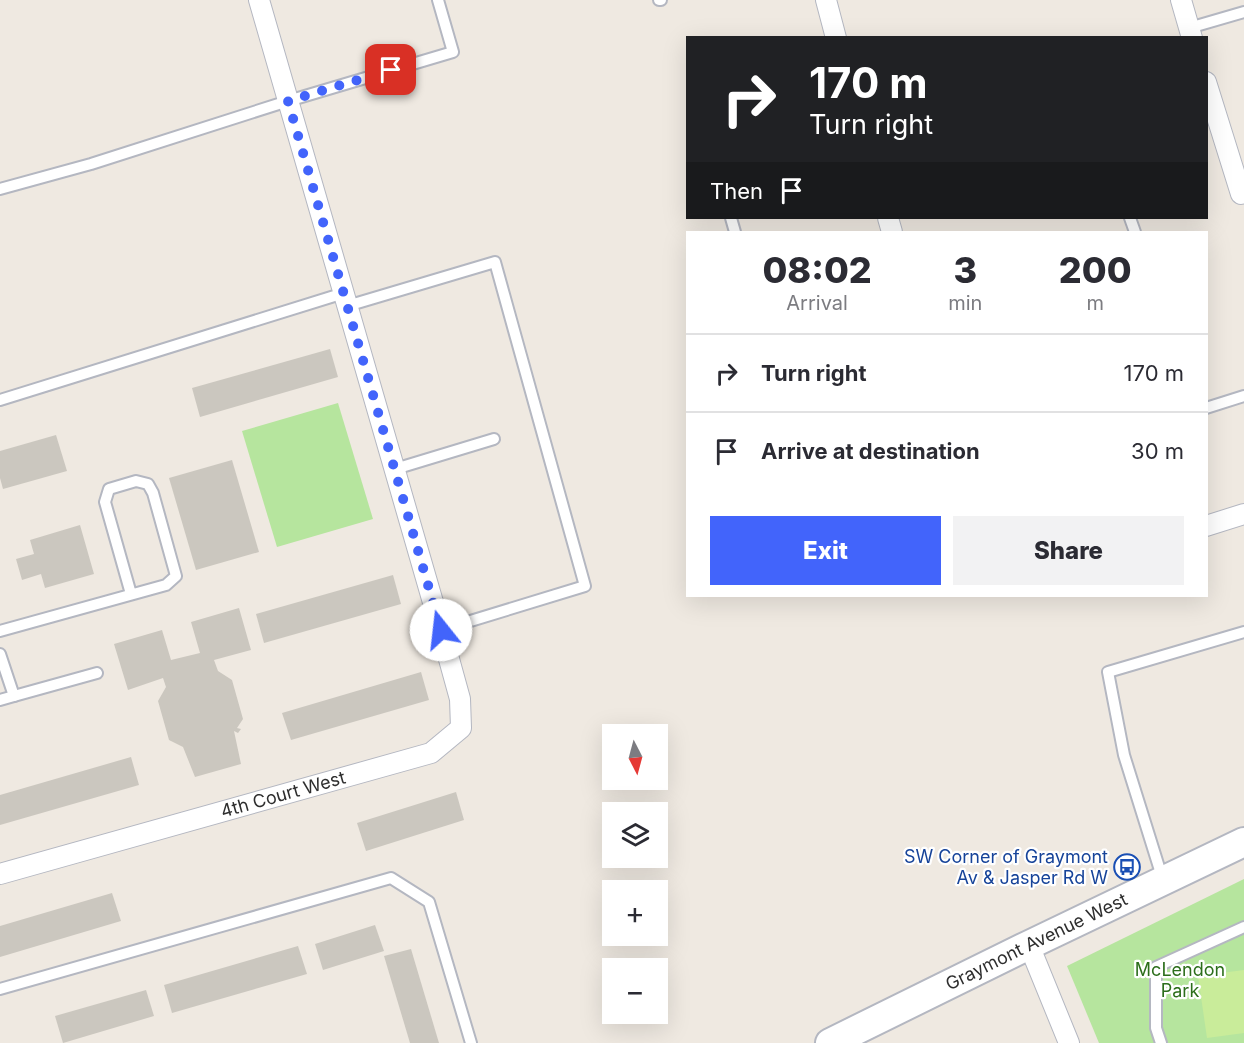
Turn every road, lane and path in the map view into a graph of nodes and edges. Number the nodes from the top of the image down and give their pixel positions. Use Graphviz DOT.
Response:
graph roads {
  1 [pos="259,0"];
  2 [pos="438,0"];
  3 [pos="826,0"];
  4 [pos="1181,0"];
  5 [pos="1244,12"];
  6 [pos="1191,33"];
  7 [pos="835,36"];
  8 [pos="1208,88"];
  9 [pos="288,101"];
  10 [pos="0,189"];
  11 [pos="1242,193"];
  12 [pos="345,300"];
  13 [pos="1244,396"];
  14 [pos="0,400"];
  15 [pos="1208,407"];
  16 [pos="494,439"];
  17 [pos="395,469"];
  18 [pos="1244,514"];
  19 [pos="1208,525"];
  20 [pos="131,594"];
  21 [pos="441,630"];
  22 [pos="0,631"];
  23 [pos="1244,632"];
  24 [pos="0,654"];
  25 [pos="97,673"];
  26 [pos="14,696"];
  27 [pos="0,700"];
  28 [pos="1244,842"];
  29 [pos="0,874"];
  30 [pos="1163,881"];
  31 [pos="1244,927"];
  32 [pos="1029,945"];
  33 [pos="0,989"];
  34 [pos="471,1043"];
  35 [pos="830,1043"];
  36 [pos="1069,1043"];
  37 [pos="1161,1043"];
  1 -- 9 [label="street"];
  2 -- 9 [label="lane"];
  3 -- 7 [label="street"];
  4 -- 6 [label="street"];
  5 -- 6 [label="lane"];
  8 -- 11 [label="street"];
  9 -- 10 [label="lane"];
  9 -- 12 [label="street"];
  12 -- 14 [label="lane"];
  12 -- 17 [label="street"];
  12 -- 21 [label="lane"];
  13 -- 15 [label="lane"];
  16 -- 17 [label="lane"];
  17 -- 21 [label="street"];
  18 -- 19 [label="street"];
  20 -- 20 [label="lane"];
  20 -- 22 [label="lane"];
  21 -- 29 [label="street, 4th Court West"];
  23 -- 30 [label="lane"];
  24 -- 26 [label="lane"];
  25 -- 26 [label="lane"];
  26 -- 27 [label="lane"];
  28 -- 30 [label="main road, Graymont Avenue West"];
  30 -- 32 [label="main road, Graymont Avenue West"];
  31 -- 37 [label="lane"];
  32 -- 35 [label="main road, Graymont Avenue West"];
  32 -- 36 [label="street"];
  33 -- 34 [label="lane"];
}
